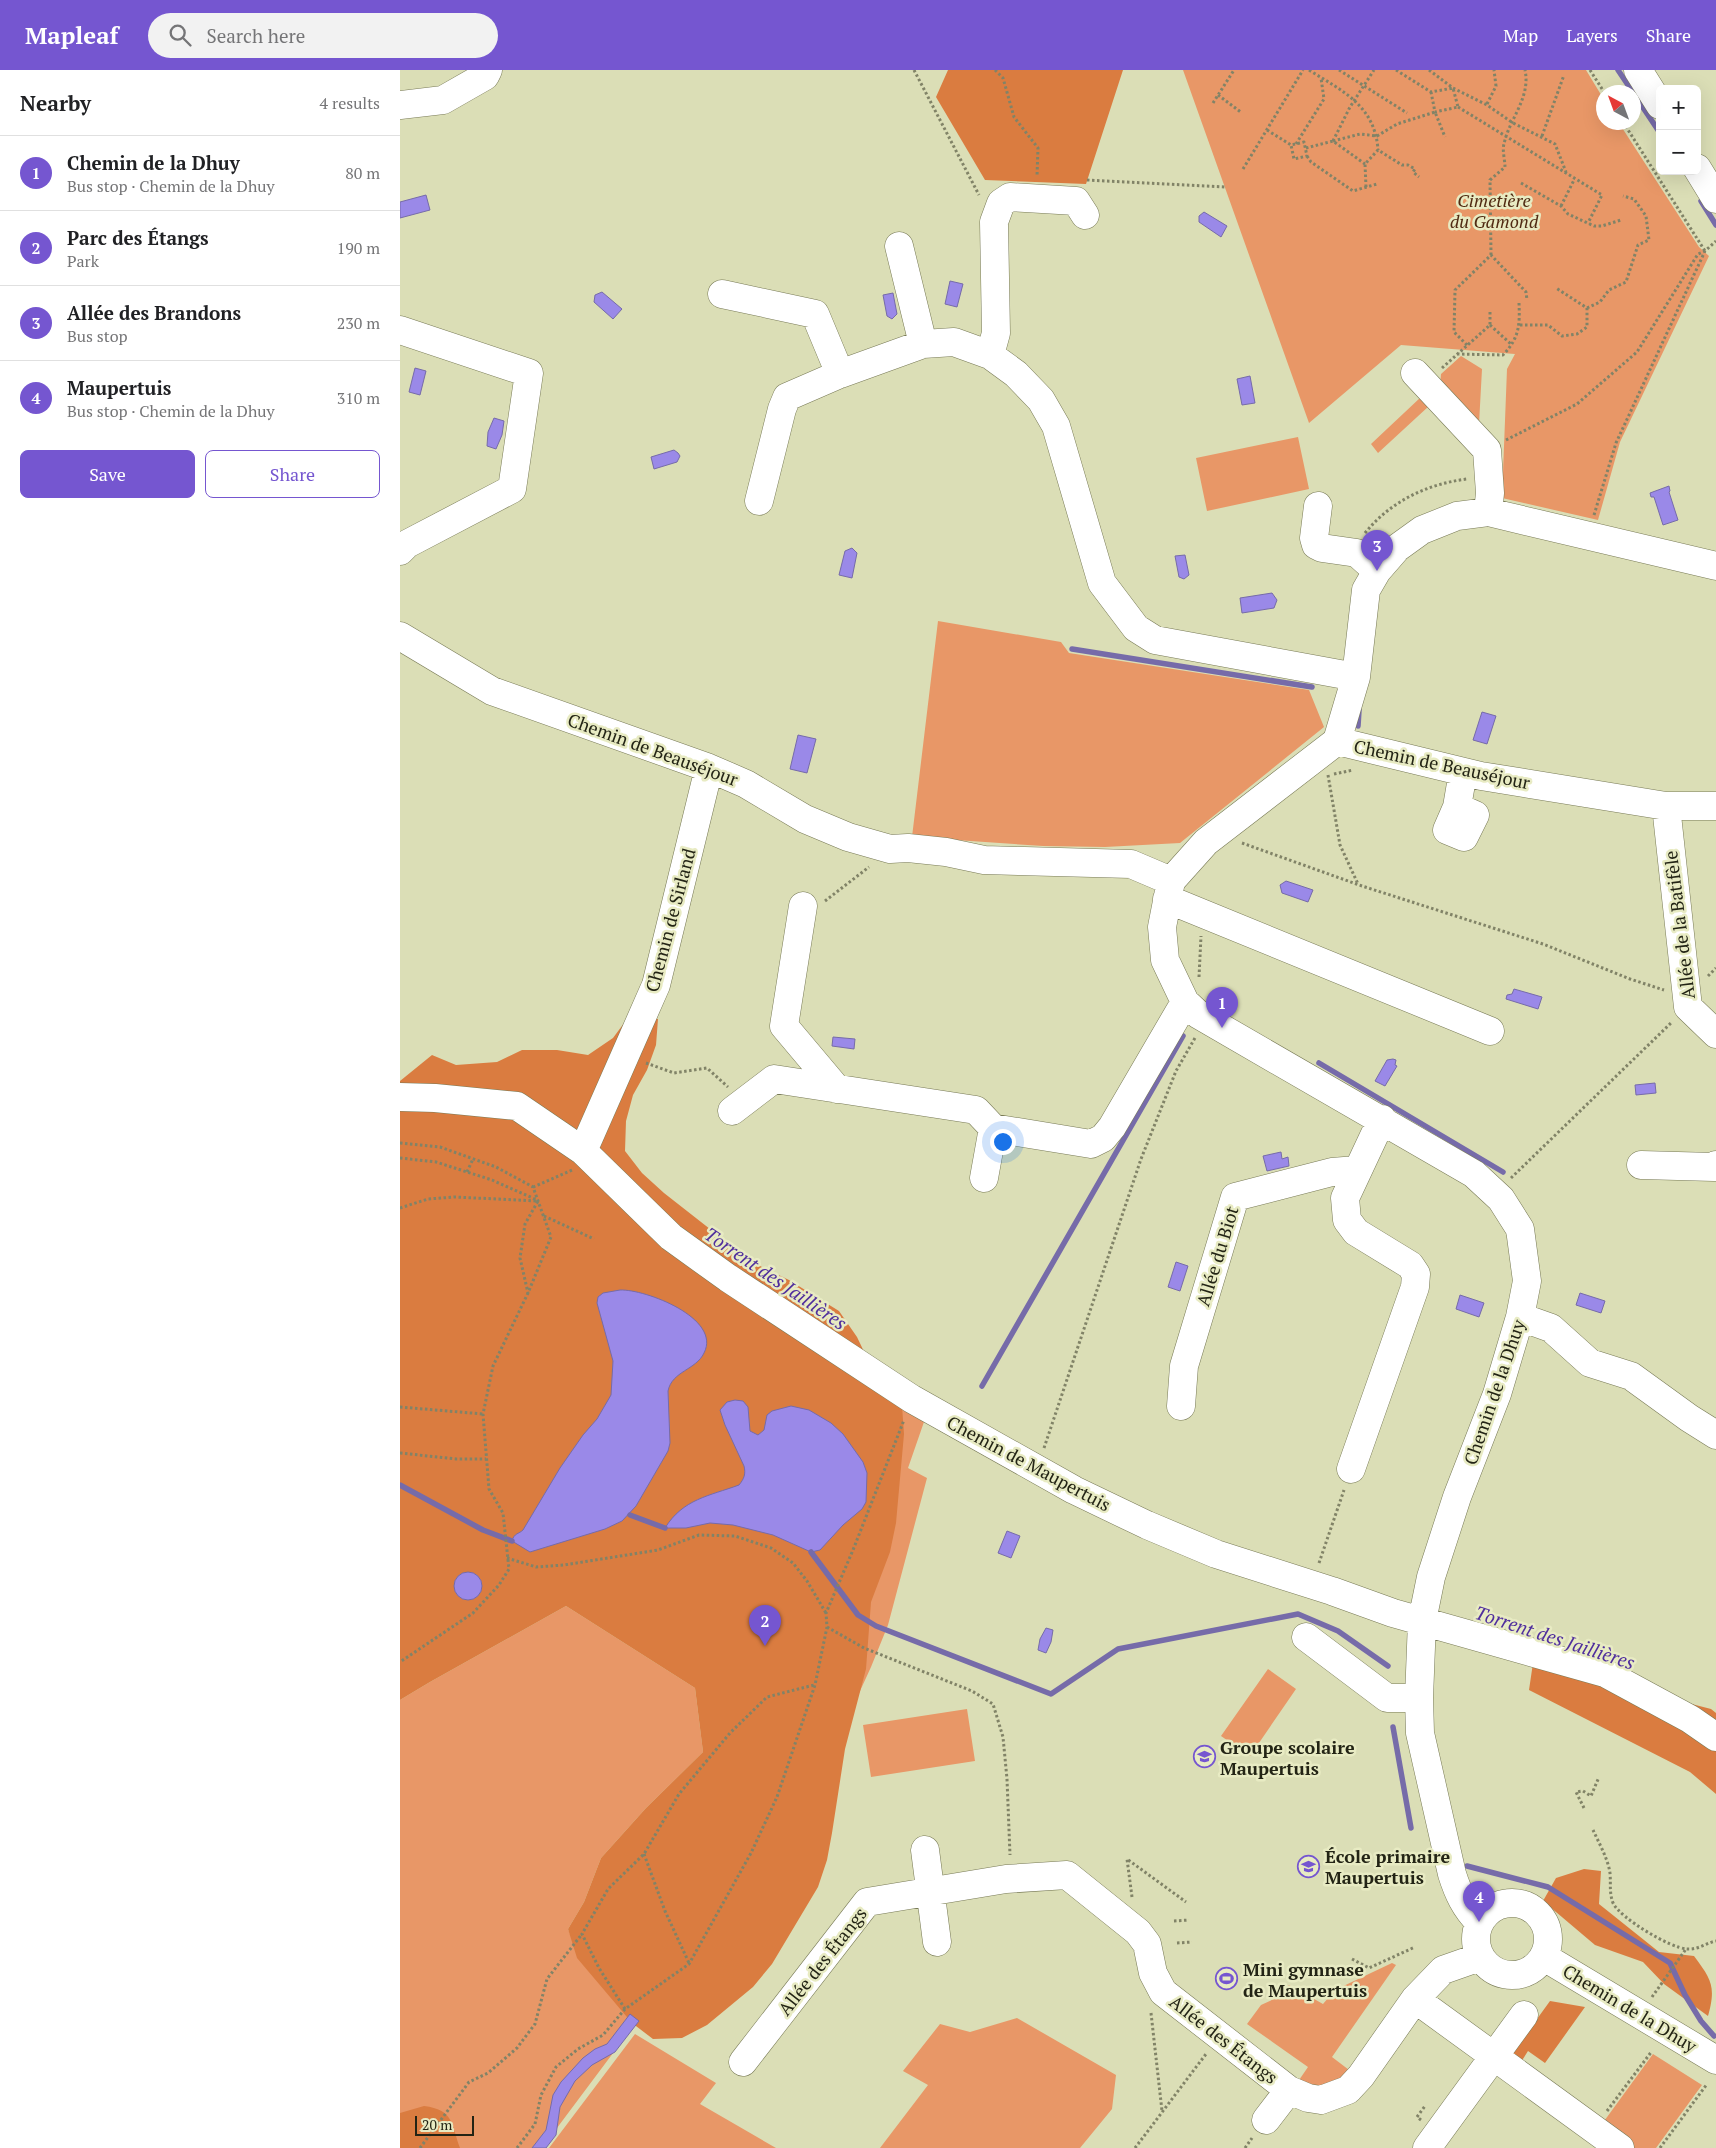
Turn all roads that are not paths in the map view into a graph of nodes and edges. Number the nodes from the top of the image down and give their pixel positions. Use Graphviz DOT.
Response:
graph roads {
  1 [pos="488,70"];
  2 [pos="1638,70"];
  3 [pos="1656,99"];
  4 [pos="400,105"];
  5 [pos="1701,175"];
  6 [pos="1716,199"];
  7 [pos="1085,215"];
  8 [pos="900,246"];
  9 [pos="722,294"];
  10 [pos="400,330"];
  11 [pos="923,344"];
  12 [pos="990,355"];
  13 [pos="840,374"];
  14 [pos="1420,378"];
  15 [pos="758,501"];
  16 [pos="1318,506"];
  17 [pos="1488,512"];
  18 [pos="400,551"];
  19 [pos="1716,566"];
  20 [pos="1377,571"];
  21 [pos="400,636"];
  22 [pos="1356,677"];
  23 [pos="1338,741"];
  24 [pos="709,768"];
  25 [pos="1463,772"];
  26 [pos="1666,806"];
  27 [pos="1716,806"];
  28 [pos="1456,807"];
  29 [pos="1169,890"];
  30 [pos="803,906"];
  31 [pos="1192,993"];
  32 [pos="1490,1031"];
  33 [pos="1716,1034"];
  34 [pos="837,1089"];
  35 [pos="400,1097"];
  36 [pos="738,1106"];
  37 [pos="1382,1119"];
  38 [pos="993,1128"];
  39 [pos="588,1148"];
  40 [pos="1641,1165"];
  41 [pos="1716,1165"];
  42 [pos="1358,1170"];
  43 [pos="984,1178"];
  44 [pos="1520,1317"];
  45 [pos="1181,1406"];
  46 [pos="1716,1435"];
  47 [pos="1351,1468"];
  48 [pos="1422,1621"];
  49 [pos="1306,1637"];
  50 [pos="1419,1698"];
  51 [pos="1716,1737"];
  52 [pos="924,1850"];
  53 [pos="931,1892"];
  54 [pos="1480,1922"];
  55 [pos="937,1942"];
  56 [pos="1480,1957"];
  57 [pos="1544,1957"];
  58 [pos="1415,1999"];
  59 [pos="1524,2015"];
  60 [pos="1494,2057"];
  61 [pos="743,2062"];
  62 [pos="1712,2072"];
  63 [pos="1289,2090"];
  64 [pos="1266,2120"];
  65 [pos="1427,2148"];
  66 [pos="1620,2148"];
  1 -- 4 [label="street"];
  2 -- 3 [label="street"];
  5 -- 6 [label="street"];
  7 -- 12 [label="street"];
  8 -- 11 [label="street"];
  9 -- 13 [label="street"];
  10 -- 18 [label="street"];
  11 -- 12 [label="street"];
  11 -- 13 [label="street"];
  12 -- 22 [label="street"];
  13 -- 15 [label="street"];
  14 -- 17 [label="street"];
  16 -- 20 [label="street"];
  17 -- 19 [label="street"];
  17 -- 20 [label="street"];
  20 -- 22 [label="street"];
  21 -- 24 [label="street, Chemin de Beauséjour"];
  22 -- 23 [label="street"];
  23 -- 25 [label="street, Chemin de Beauséjour"];
  23 -- 29 [label="street, Chemin de Beauséjour"];
  24 -- 29 [label="street, Chemin de Beauséjour"];
  24 -- 39 [label="street, Chemin de Sirland"];
  25 -- 26 [label="street, Chemin de Beauséjour"];
  25 -- 28 [label="street"];
  26 -- 27 [label="street, Chemin de Beauséjour"];
  26 -- 33 [label="street, Allée de la Batifèle"];
  29 -- 31 [label="street, Chemin de la Dhuy"];
  29 -- 32 [label="street, Chemin de Beauséjour"];
  30 -- 34 [label="street"];
  31 -- 37 [label="street, Chemin de la Dhuy"];
  31 -- 38 [label="street"];
  34 -- 36 [label="street"];
  34 -- 38 [label="street"];
  35 -- 39 [label="street, Chemin de Maupertuis"];
  37 -- 42 [label="street"];
  37 -- 44 [label="street, Chemin de la Dhuy"];
  38 -- 43 [label="street"];
  39 -- 48 [label="street, Chemin de Maupertuis"];
  40 -- 41 [label="street"];
  42 -- 45 [label="street, Allée du Biot"];
  42 -- 47 [label="street"];
  44 -- 46 [label="street"];
  44 -- 48 [label="street, Chemin de la Dhuy"];
  48 -- 50 [label="street, Chemin de la Dhuy"];
  48 -- 51 [label="street, Chemin de Maupertuis"];
  49 -- 50 [label="street"];
  50 -- 54 [label="street, Chemin de la Dhuy"];
  52 -- 53 [label="street"];
  53 -- 55 [label="street"];
  53 -- 61 [label="street, Allée des Étangs"];
  53 -- 63 [label="street, Allée des Étangs"];
  54 -- 56 [label="street"];
  54 -- 57 [label="street"];
  56 -- 57 [label="street"];
  56 -- 58 [label="street, Allée des Étangs"];
  57 -- 62 [label="street, Chemin de la Dhuy"];
  58 -- 60 [label="street"];
  58 -- 63 [label="street, Allée des Étangs"];
  59 -- 60 [label="street"];
  60 -- 65 [label="street"];
  60 -- 66 [label="street"];
  63 -- 64 [label="street"];
}
